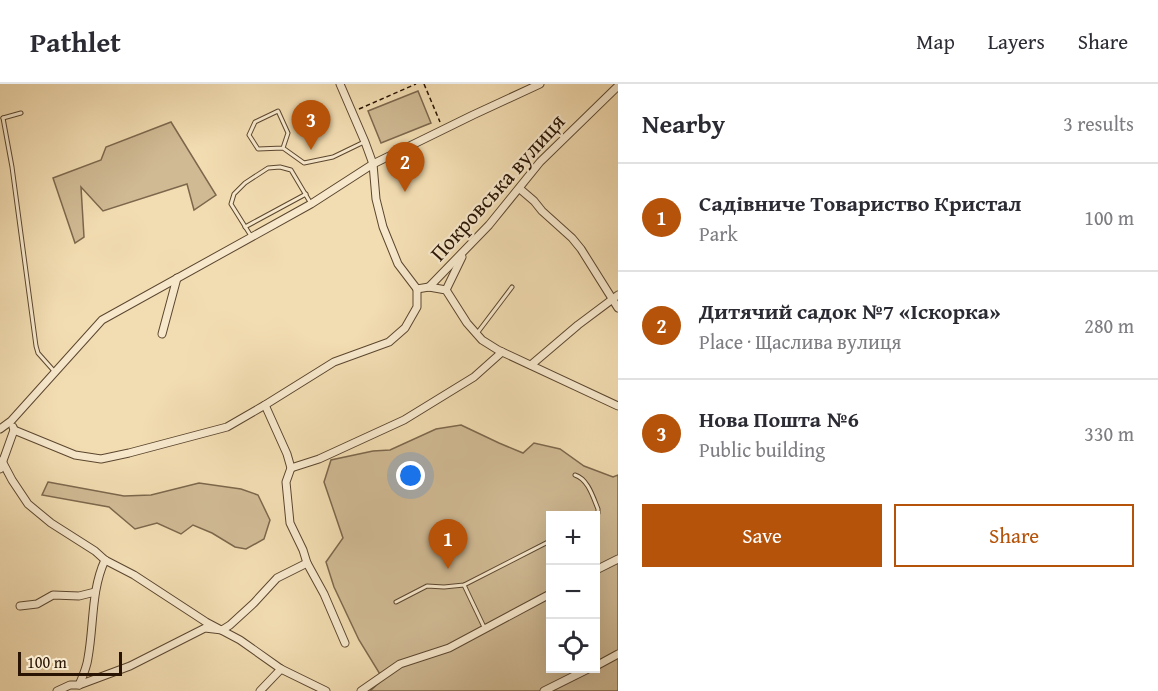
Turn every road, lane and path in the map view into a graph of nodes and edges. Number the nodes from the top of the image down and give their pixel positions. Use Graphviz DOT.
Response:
graph roads {
  1 [pos="340,84"];
  2 [pos="416,84"];
  3 [pos="424,84"];
  4 [pos="540,84"];
  5 [pos="618,86"];
  6 [pos="358,109"];
  7 [pos="21,113"];
  8 [pos="2,116"];
  9 [pos="442,126"];
  10 [pos="365,142"];
  11 [pos="283,148"];
  12 [pos="373,164"];
  13 [pos="520,189"];
  14 [pos="306,194"];
  15 [pos="311,204"];
  16 [pos="245,227"];
  17 [pos="251,237"];
  18 [pos="465,252"];
  19 [pos="177,278"];
  20 [pos="429,287"];
  21 [pos="512,288"];
  22 [pos="417,289"];
  23 [pos="446,290"];
  24 [pos="615,296"];
  25 [pos="618,308"];
  26 [pos="162,334"];
  27 [pos="477,334"];
  28 [pos="502,352"];
  29 [pos="531,365"];
  30 [pos="54,371"];
  31 [pos="266,405"];
  32 [pos="618,406"];
  33 [pos="11,421"];
  34 [pos="0,429"];
  35 [pos="14,430"];
  36 [pos="1,465"];
  37 [pos="291,468"];
  38 [pos="575,475"];
  39 [pos="598,511"];
  40 [pos="546,543"];
  41 [pos="618,559"];
  42 [pos="105,560"];
  43 [pos="307,563"];
  44 [pos="600,568"];
  45 [pos="464,585"];
  46 [pos="95,592"];
  47 [pos="546,596"];
  48 [pos="396,602"];
  49 [pos="20,606"];
  50 [pos="485,627"];
  51 [pos="222,630"];
  52 [pos="345,643"];
  53 [pos="618,654"];
  54 [pos="600,664"];
  55 [pos="281,669"];
  56 [pos="582,673"];
  57 [pos="80,685"];
  58 [pos="57,691"];
  59 [pos="260,691"];
  60 [pos="326,691"];
  61 [pos="361,691"];
  62 [pos="544,691"];
  1 -- 10 [label="street"];
  2 -- 6 [label="path"];
  3 -- 9 [label="path"];
  4 -- 12 [label="street"];
  5 -- 13 [label="street, Покровська вулиця"];
  7 -- 8 [label="lane"];
  8 -- 30 [label="lane"];
  10 -- 11 [label="lane"];
  10 -- 12 [label="street"];
  11 -- 11 [label="lane"];
  12 -- 15 [label="street"];
  12 -- 22 [label="street"];
  13 -- 18 [label="street, Покровська вулиця"];
  13 -- 24 [label="street"];
  14 -- 15 [label="lane"];
  14 -- 16 [label="lane"];
  14 -- 16 [label="lane"];
  15 -- 17 [label="street"];
  16 -- 17 [label="lane"];
  17 -- 19 [label="street"];
  18 -- 20 [label="street, Покровська вулиця"];
  18 -- 23 [label="street"];
  19 -- 26 [label="street"];
  19 -- 30 [label="street"];
  20 -- 22 [label="street"];
  20 -- 23 [label="street"];
  21 -- 27 [label="lane"];
  22 -- 31 [label="street"];
  23 -- 27 [label="street"];
  24 -- 25 [label="street"];
  24 -- 29 [label="street"];
  27 -- 28 [label="street"];
  28 -- 29 [label="street"];
  28 -- 37 [label="street"];
  29 -- 32 [label="street"];
  30 -- 33 [label="street"];
  31 -- 35 [label="street"];
  31 -- 37 [label="street"];
  33 -- 34 [label="street"];
  33 -- 35 [label="street"];
  35 -- 36 [label="street"];
  36 -- 42 [label="street"];
  37 -- 43 [label="street"];
  38 -- 39 [label="lane"];
  40 -- 45 [label="lane"];
  41 -- 44 [label="street"];
  42 -- 46 [label="street"];
  42 -- 51 [label="street"];
  43 -- 51 [label="street"];
  43 -- 52 [label="street"];
  45 -- 48 [label="lane"];
  45 -- 50 [label="lane"];
  46 -- 49 [label="street"];
  46 -- 57 [label="street"];
  47 -- 50 [label="street"];
  50 -- 61 [label="street"];
  51 -- 55 [label="street"];
  51 -- 57 [label="street"];
  53 -- 54 [label="street"];
  55 -- 59 [label="street"];
  55 -- 60 [label="street"];
  56 -- 62 [label="street"];
  57 -- 58 [label="street"];
}
